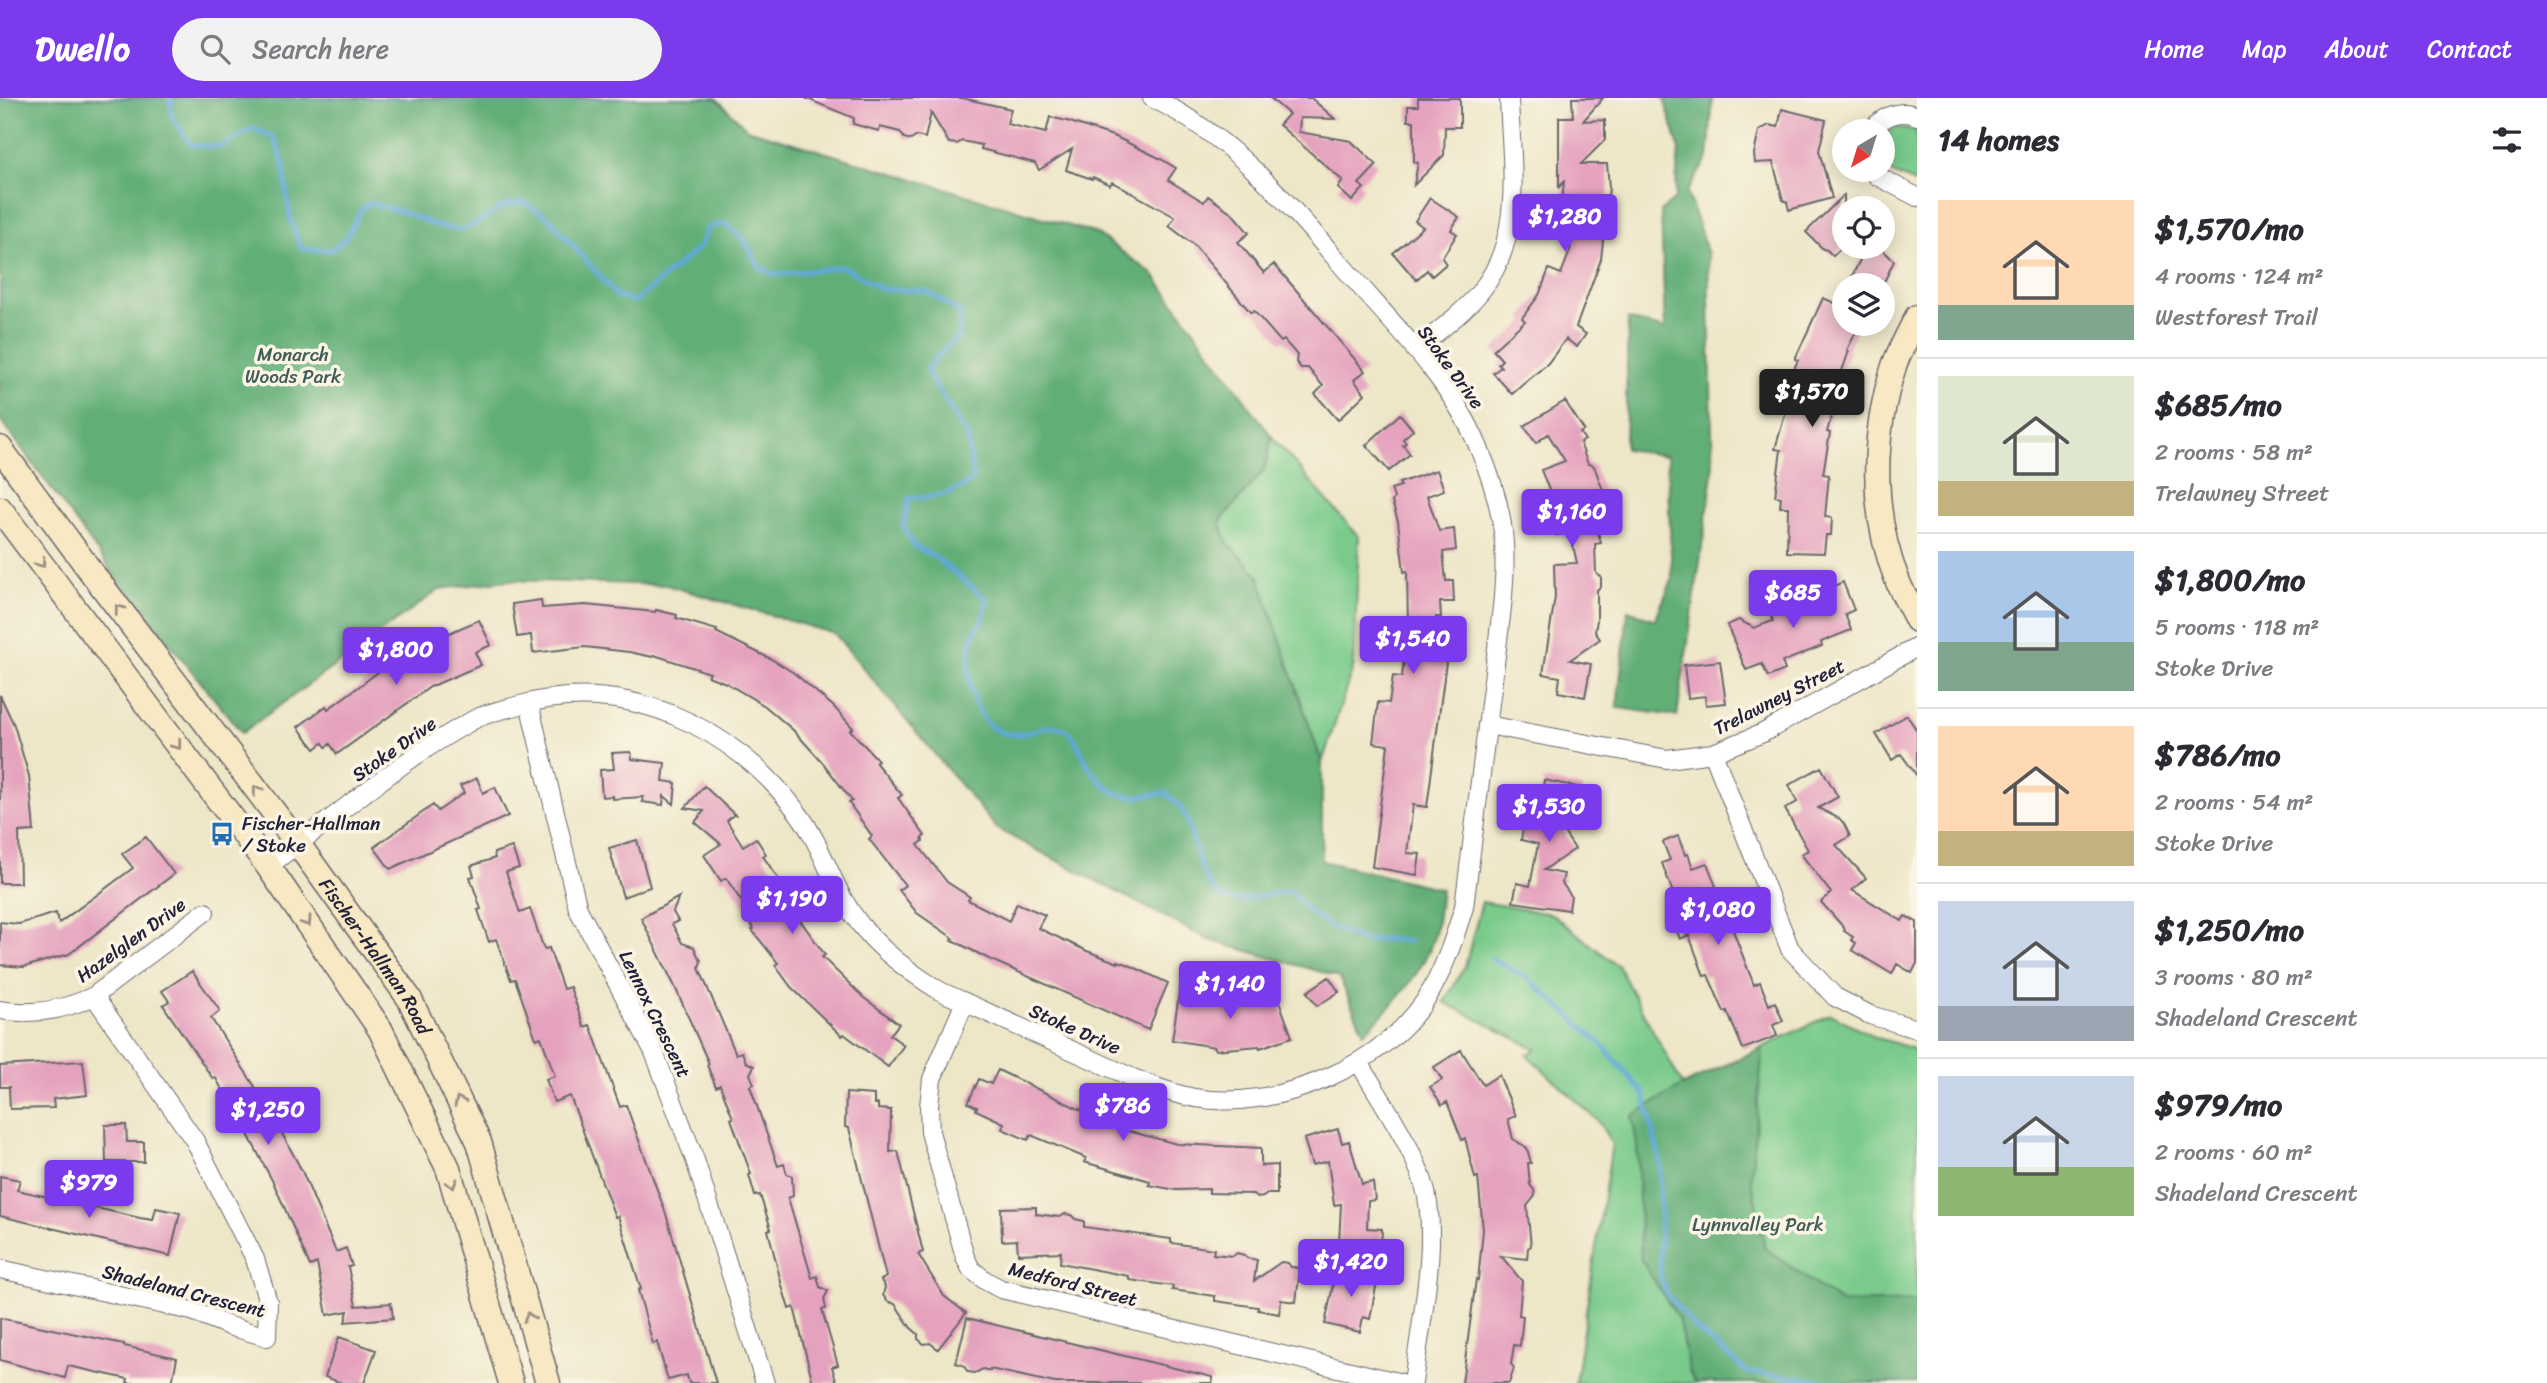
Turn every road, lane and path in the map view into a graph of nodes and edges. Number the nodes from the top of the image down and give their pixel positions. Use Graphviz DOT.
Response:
graph roads {
  1 [pos="1152,98"];
  2 [pos="1509,98"];
  3 [pos="1917,116"];
  4 [pos="1885,119"];
  5 [pos="1888,182"];
  6 [pos="1917,197"];
  7 [pos="1917,317"];
  8 [pos="1415,350"];
  9 [pos="0,448"];
  10 [pos="0,509"];
  11 [pos="1917,620"];
  12 [pos="1917,647"];
  13 [pos="529,703"];
  14 [pos="1487,725"];
  15 [pos="1713,753"];
  16 [pos="299,844"];
  17 [pos="268,866"];
  18 [pos="205,912"];
  19 [pos="94,996"];
  20 [pos="965,1002"];
  21 [pos="0,1010"];
  22 [pos="1917,1029"];
  23 [pos="1359,1062"];
  24 [pos="0,1269"];
  25 [pos="511,1383"];
  26 [pos="548,1383"];
  27 [pos="765,1383"];
  28 [pos="1402,1383"];
  29 [pos="1413,1383"];
  1 -- 8 [label="street, Stoke Drive"];
  2 -- 8 [label="street"];
  3 -- 4 [label="street"];
  5 -- 6 [label="street"];
  7 -- 11 [label="main road"];
  8 -- 14 [label="street, Stoke Drive"];
  16 -- 9 [label="main road, Fischer-Hallman Road, one-way"];
  10 -- 17 [label="main road, Fischer-Hallman Road, one-way"];
  12 -- 15 [label="street, Trelawney Street"];
  13 -- 16 [label="street, Stoke Drive"];
  13 -- 20 [label="street, Stoke Drive"];
  13 -- 27 [label="street, Lennox Crescent"];
  14 -- 15 [label="street, Trelawney Street"];
  14 -- 23 [label="street, Stoke Drive"];
  15 -- 22 [label="street"];
  16 -- 17 [label="street, Stoke Drive"];
  26 -- 16 [label="main road, Fischer-Hallman Road, one-way"];
  17 -- 25 [label="main road, Fischer-Hallman Road, one-way"];
  18 -- 19 [label="street, Hazelglen Drive"];
  19 -- 21 [label="street, Hazelglen Drive"];
  19 -- 24 [label="street, Shadeland Crescent"];
  20 -- 23 [label="street, Stoke Drive"];
  20 -- 28 [label="street, Medford Street"];
  23 -- 29 [label="street"];
}
